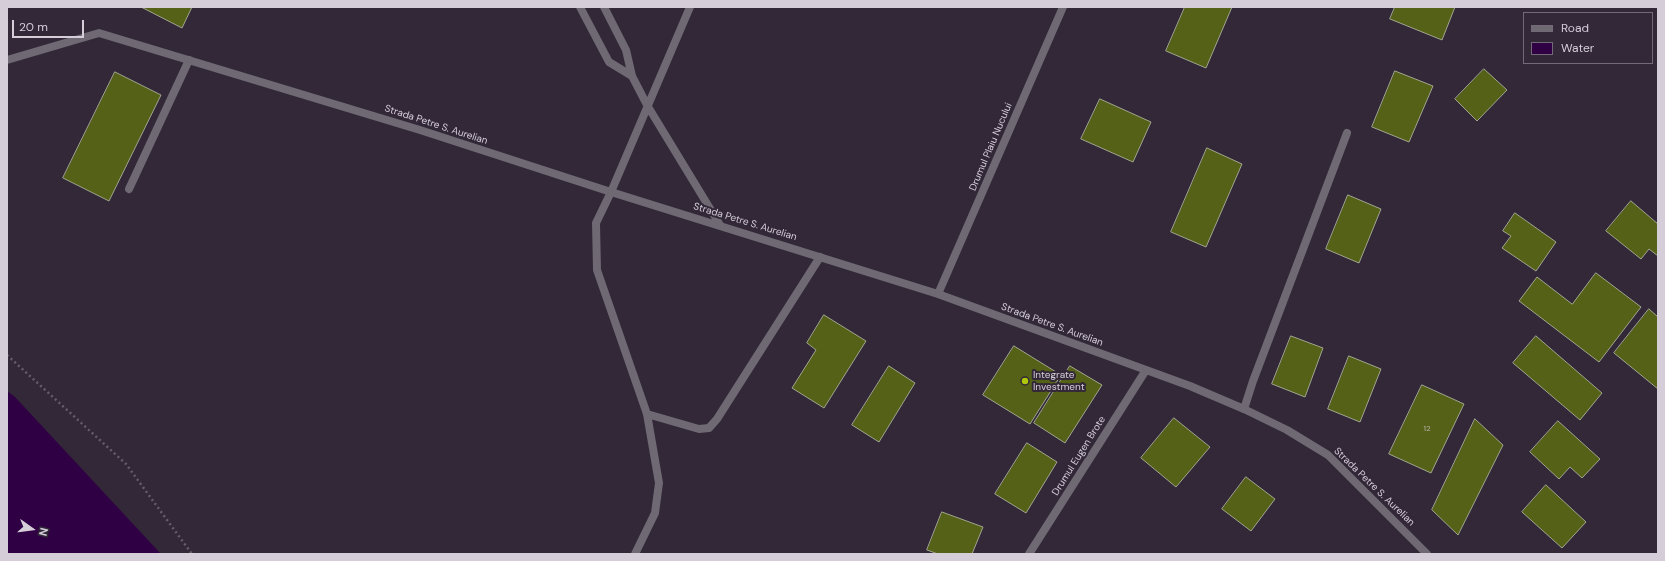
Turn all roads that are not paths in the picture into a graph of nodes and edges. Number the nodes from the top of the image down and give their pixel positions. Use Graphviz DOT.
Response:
graph roads {
  1 [pos="580,7"];
  2 [pos="604,7"];
  3 [pos="690,7"];
  4 [pos="1063,7"];
  5 [pos="7,60"];
  6 [pos="189,60"];
  7 [pos="632,76"];
  8 [pos="647,105"];
  9 [pos="1347,133"];
  10 [pos="129,190"];
  11 [pos="611,192"];
  12 [pos="720,225"];
  13 [pos="820,257"];
  14 [pos="938,294"];
  15 [pos="1146,370"];
  16 [pos="1244,409"];
  17 [pos="647,414"];
  18 [pos="636,554"];
  19 [pos="1029,554"];
  20 [pos="1427,554"];
  1 -- 7 [label="street"];
  2 -- 7 [label="street"];
  3 -- 8 [label="street"];
  4 -- 14 [label="street, Drumul Plaiu Nucului"];
  5 -- 6 [label="street, Strada Petre S. Aurelian"];
  6 -- 10 [label="street"];
  6 -- 11 [label="street, Strada Petre S. Aurelian"];
  7 -- 8 [label="street"];
  8 -- 11 [label="street"];
  8 -- 12 [label="street"];
  9 -- 16 [label="street"];
  11 -- 12 [label="street, Strada Petre S. Aurelian"];
  11 -- 17 [label="street"];
  12 -- 13 [label="street, Strada Petre S. Aurelian"];
  13 -- 14 [label="street, Strada Petre S. Aurelian"];
  13 -- 17 [label="street"];
  14 -- 15 [label="street, Strada Petre S. Aurelian"];
  15 -- 16 [label="street, Strada Petre S. Aurelian"];
  15 -- 19 [label="street, Drumul Eugen Brote"];
  16 -- 20 [label="street, Strada Petre S. Aurelian"];
  17 -- 18 [label="street"];
}
